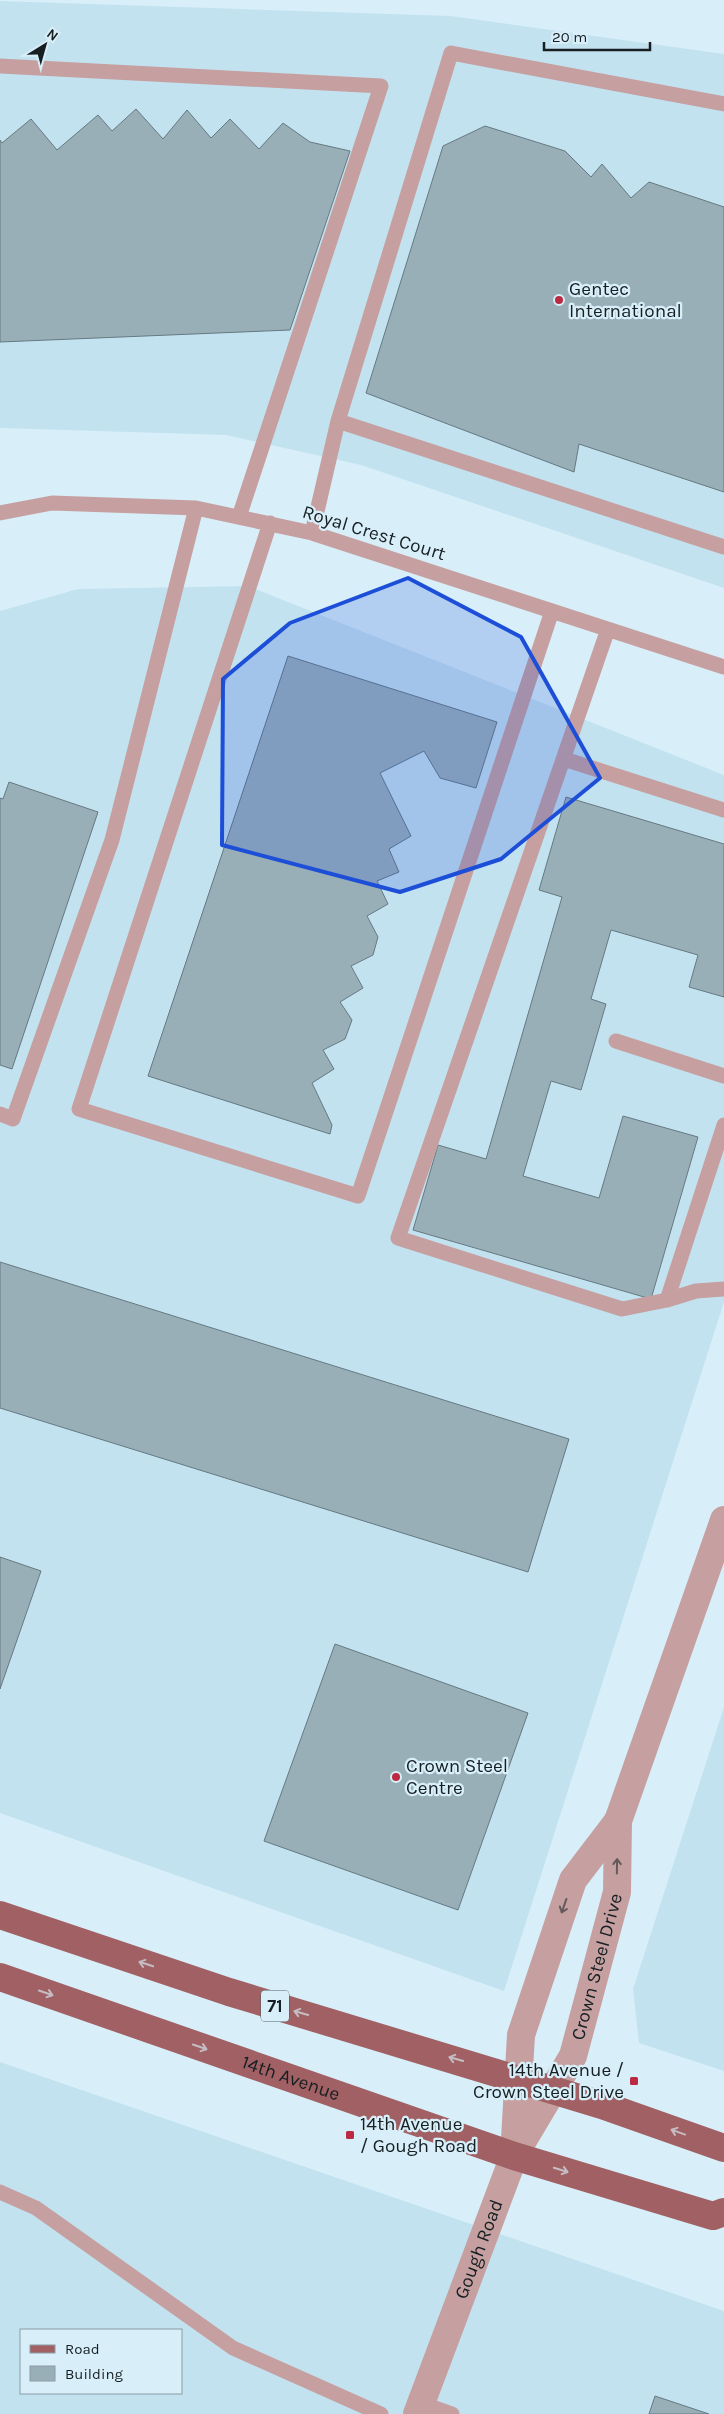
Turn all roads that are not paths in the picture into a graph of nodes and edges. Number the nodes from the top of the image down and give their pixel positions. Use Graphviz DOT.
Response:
graph roads {
  1 [pos="0,66"];
  2 [pos="724,104"];
  3 [pos="338,421"];
  4 [pos="196,508"];
  5 [pos="0,513"];
  6 [pos="239,518"];
  7 [pos="270,523"];
  8 [pos="312,532"];
  9 [pos="724,547"];
  10 [pos="552,611"];
  11 [pos="608,629"];
  12 [pos="724,667"];
  13 [pos="564,759"];
  14 [pos="724,810"];
  15 [pos="616,1041"];
  16 [pos="724,1076"];
  17 [pos="0,1114"];
  18 [pos="724,1124"];
  19 [pos="724,1289"];
  20 [pos="667,1300"];
  21 [pos="724,1520"];
  22 [pos="618,1821"];
  23 [pos="0,1916"];
  24 [pos="0,1978"];
  25 [pos="518,2080"];
  26 [pos="552,2091"];
  27 [pos="724,2148"];
  28 [pos="514,2156"];
  29 [pos="0,2192"];
  30 [pos="724,2212"];
  31 [pos="419,2409"];
  32 [pos="381,2414"];
  33 [pos="452,2414"];
  1 -- 6 [label="lane"];
  2 -- 3 [label="lane"];
  3 -- 8 [label="lane"];
  3 -- 9 [label="lane"];
  4 -- 5 [label="lane, Royal Crest Court"];
  4 -- 6 [label="lane, Royal Crest Court"];
  4 -- 17 [label="lane"];
  6 -- 7 [label="lane, Royal Crest Court"];
  7 -- 8 [label="lane, Royal Crest Court"];
  7 -- 10 [label="lane"];
  8 -- 10 [label="lane, Royal Crest Court"];
  10 -- 11 [label="lane, Royal Crest Court"];
  11 -- 12 [label="lane, Royal Crest Court"];
  11 -- 13 [label="lane"];
  13 -- 14 [label="lane"];
  13 -- 20 [label="lane"];
  15 -- 16 [label="lane"];
  18 -- 20 [label="lane"];
  19 -- 20 [label="lane"];
  21 -- 22 [label="street, Crown Steel Drive"];
  22 -- 25 [label="street, Crown Steel Drive, one-way"];
  26 -- 22 [label="street, Crown Steel Drive, one-way"];
  25 -- 23 [label="main road, 71, one-way"];
  24 -- 28 [label="main road, 14th Avenue, one-way"];
  25 -- 26 [label="main road, 71"];
  25 -- 28 [label="street, Gough Road"];
  27 -- 26 [label="main road, 71, one-way"];
  26 -- 28 [label="street, Crown Steel Drive"];
  28 -- 30 [label="main road, 14th Avenue, one-way"];
  28 -- 31 [label="street, Gough Road"];
  29 -- 32 [label="lane"];
  31 -- 33 [label="lane"];
}
